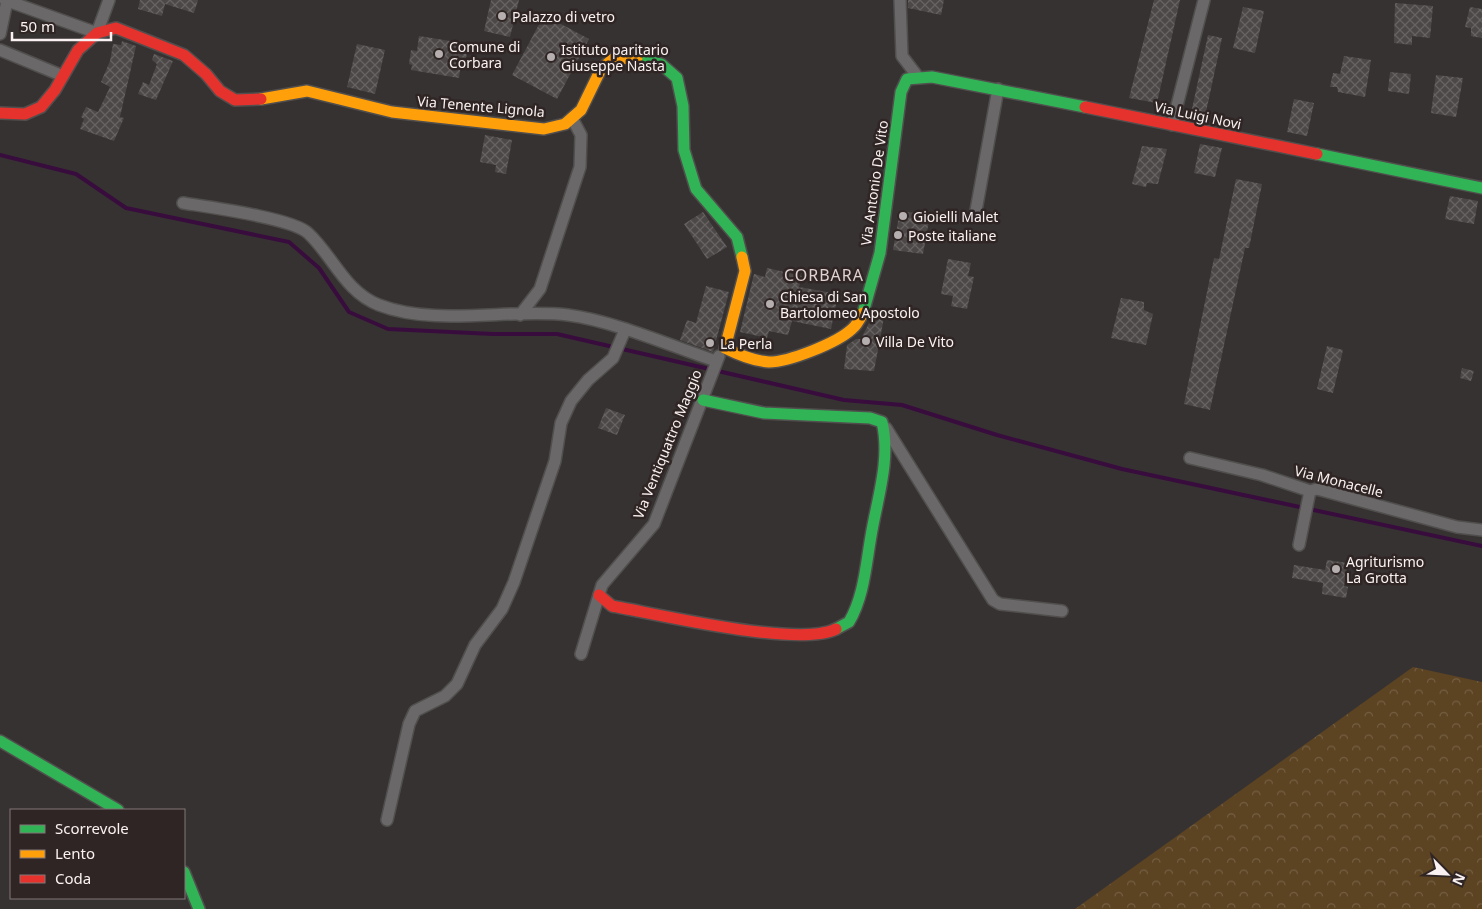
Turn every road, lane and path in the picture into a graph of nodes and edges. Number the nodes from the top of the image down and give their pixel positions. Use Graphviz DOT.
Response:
graph roads {
  1 [pos="6,0"];
  2 [pos="109,0"];
  3 [pos="900,0"];
  4 [pos="1204,0"];
  5 [pos="97,33"];
  6 [pos="0,34"];
  7 [pos="0,50"];
  8 [pos="64,76"];
  9 [pos="913,78"];
  10 [pos="998,89"];
  11 [pos="0,113"];
  12 [pos="572,118"];
  13 [pos="1172,125"];
  14 [pos="1482,188"];
  15 [pos="183,203"];
  16 [pos="975,216"];
  17 [pos="520,315"];
  18 [pos="625,330"];
  19 [pos="724,348"];
  20 [pos="716,361"];
  21 [pos="703,400"];
  22 [pos="884,427"];
  23 [pos="1190,458"];
  24 [pos="1310,491"];
  25 [pos="1482,530"];
  26 [pos="1300,545"];
  27 [pos="599,595"];
  28 [pos="1062,611"];
  29 [pos="581,654"];
  30 [pos="0,741"];
  31 [pos="116,809"];
  32 [pos="387,820"];
  33 [pos="185,874"];
  34 [pos="199,909"];
  1 -- 5 [label="street"];
  1 -- 6 [label="street"];
  2 -- 5 [label="street"];
  3 -- 9 [label="street"];
  4 -- 13 [label="street"];
  5 -- 8 [label="main road"];
  5 -- 12 [label="main road, Via Tenente Lignola"];
  7 -- 8 [label="street"];
  8 -- 11 [label="main road"];
  9 -- 10 [label="main road, Via Luigi Novi"];
  9 -- 19 [label="main road, Via Antonio De Vito"];
  10 -- 13 [label="main road, Via Luigi Novi"];
  10 -- 16 [label="street"];
  12 -- 17 [label="street"];
  12 -- 19 [label="main road, Via Tenente Lignola"];
  13 -- 14 [label="main road, Via Luigi Novi"];
  15 -- 17 [label="street"];
  17 -- 18 [label="street"];
  18 -- 20 [label="street"];
  18 -- 32 [label="street"];
  19 -- 20 [label="street, Via Ventiquattro Maggio"];
  20 -- 21 [label="street, Via Ventiquattro Maggio"];
  21 -- 22 [label="main road"];
  21 -- 27 [label="street, Via Ventiquattro Maggio"];
  22 -- 27 [label="main road"];
  22 -- 28 [label="street"];
  23 -- 24 [label="street, Via Monacelle"];
  24 -- 25 [label="street, Via Monacelle"];
  24 -- 26 [label="street"];
  27 -- 29 [label="street, Via Ventiquattro Maggio"];
  30 -- 31 [label="main road"];
  33 -- 34 [label="main road"];
}
